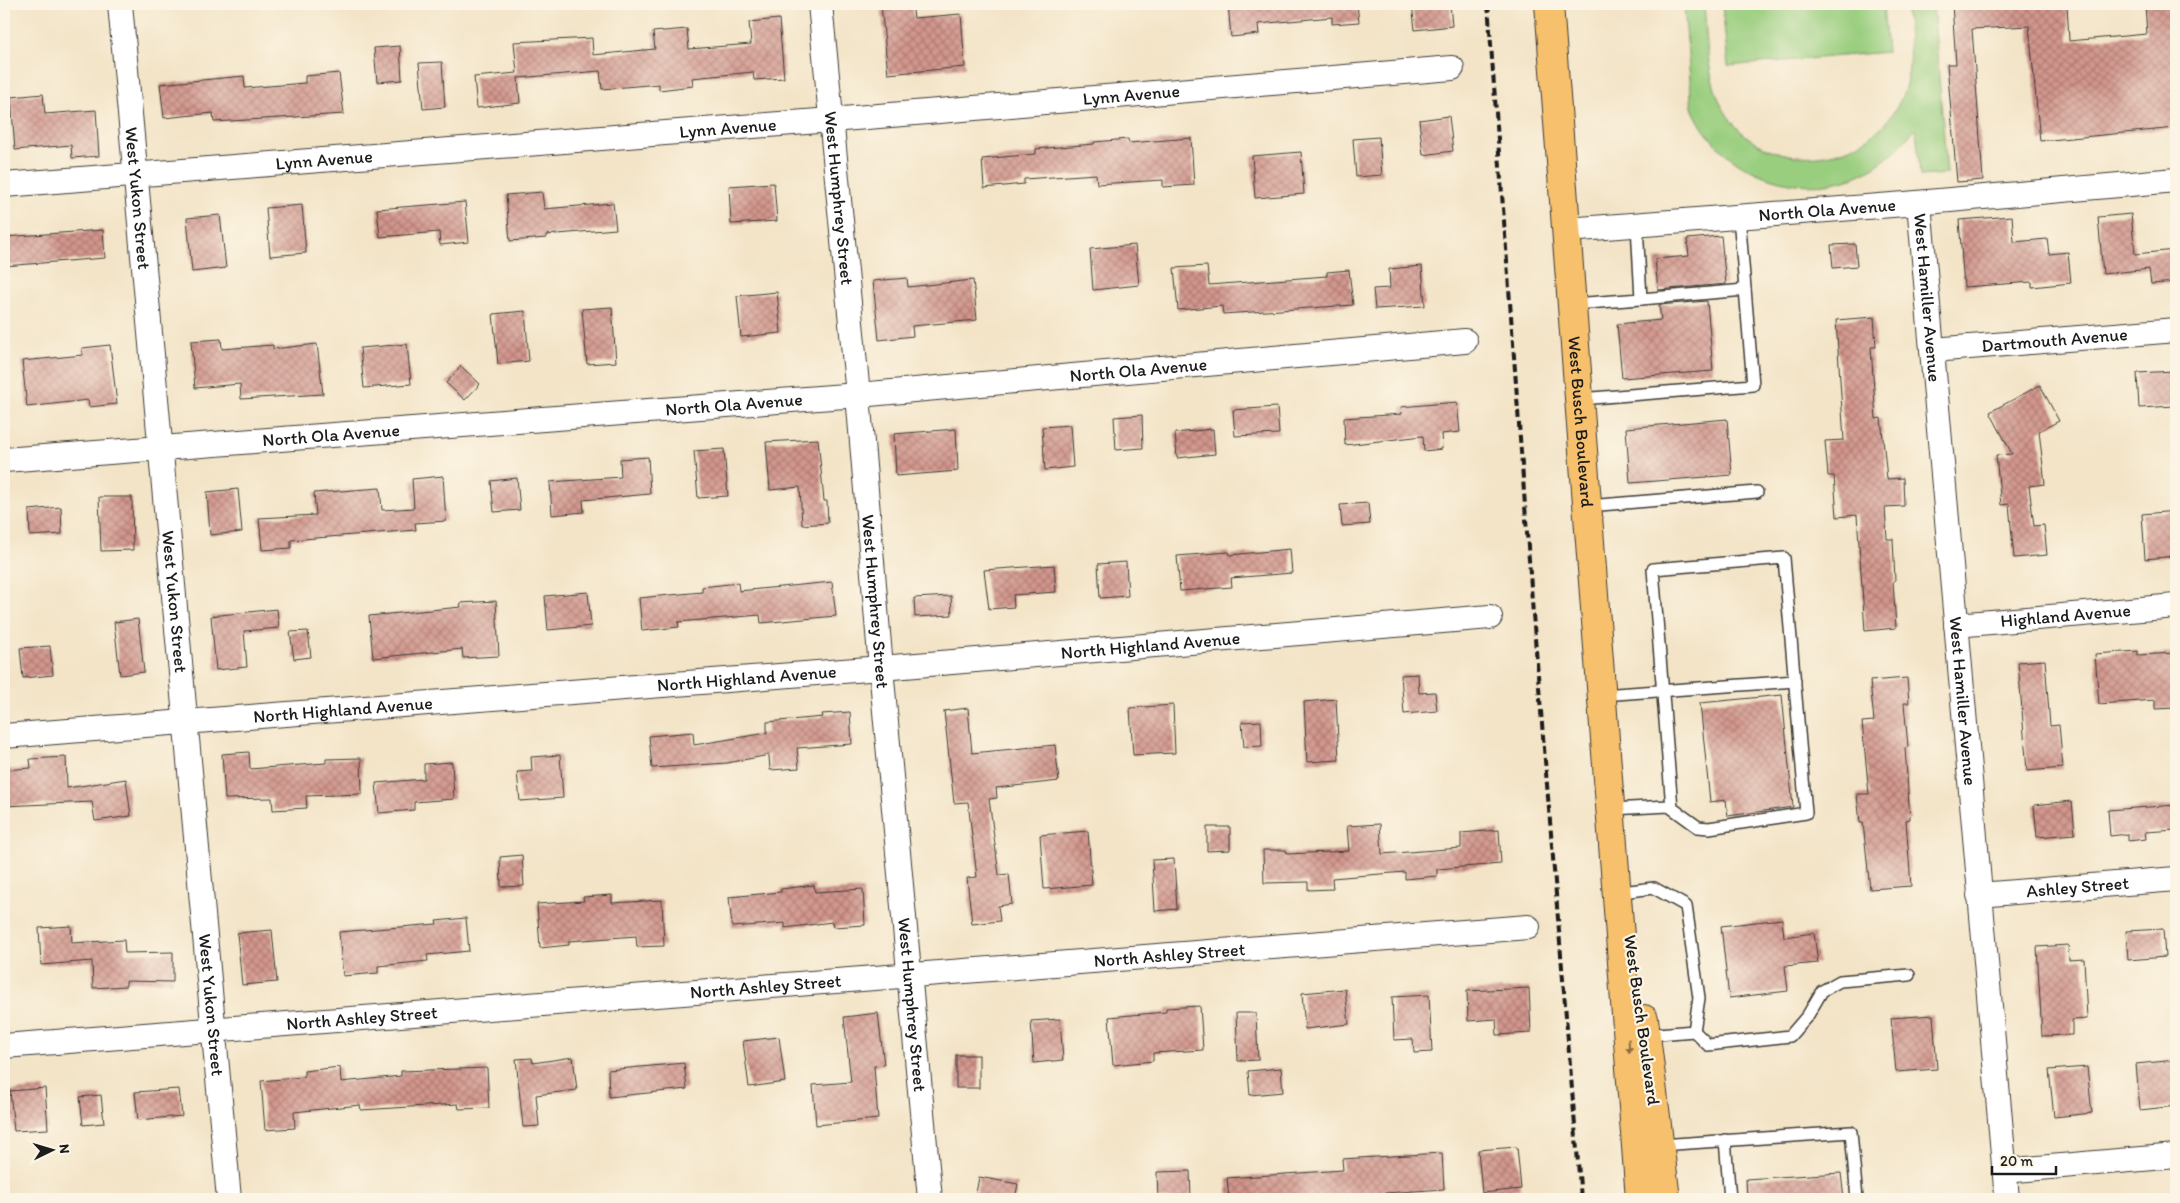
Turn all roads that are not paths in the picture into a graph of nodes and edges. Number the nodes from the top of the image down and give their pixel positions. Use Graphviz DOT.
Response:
graph roads {
  1 [pos="120,4"];
  2 [pos="820,4"];
  3 [pos="1549,4"];
  4 [pos="1452,68"];
  5 [pos="831,120"];
  6 [pos="136,175"];
  7 [pos="2176,180"];
  8 [pos="4,185"];
  9 [pos="1919,203"];
  10 [pos="1739,216"];
  11 [pos="1637,224"];
  12 [pos="1568,230"];
  13 [pos="1745,290"];
  14 [pos="1642,299"];
  15 [pos="1573,304"];
  16 [pos="2176,330"];
  17 [pos="1465,341"];
  18 [pos="1933,350"];
  19 [pos="858,395"];
  20 [pos="1580,399"];
  21 [pos="160,448"];
  22 [pos="4,460"];
  23 [pos="1757,492"];
  24 [pos="1588,506"];
  25 [pos="2176,606"];
  26 [pos="1490,617"];
  27 [pos="1956,625"];
  28 [pos="881,668"];
  29 [pos="1795,681"];
  30 [pos="1663,690"];
  31 [pos="1602,695"];
  32 [pos="186,722"];
  33 [pos="4,736"];
  34 [pos="1672,808"];
  35 [pos="1611,809"];
  36 [pos="1613,840"];
  37 [pos="2176,879"];
  38 [pos="1622,892"];
  39 [pos="1979,896"];
  40 [pos="1528,927"];
  41 [pos="910,974"];
  42 [pos="1909,975"];
  43 [pos="213,1031"];
  44 [pos="1694,1031"];
  45 [pos="1646,1035"];
  46 [pos="4,1046"];
  47 [pos="1726,1140"];
  48 [pos="1660,1145"];
  49 [pos="2176,1156"];
  50 [pos="2004,1171"];
  51 [pos="229,1199"];
  52 [pos="930,1199"];
  53 [pos="1640,1199"];
  54 [pos="1666,1199"];
  55 [pos="1730,1199"];
  56 [pos="1857,1199"];
  57 [pos="2007,1199"];
  1 -- 6 [label="street, West Yukon Street"];
  2 -- 5 [label="street, West Humphrey Street"];
  3 -- 12 [label="main road, West Busch Boulevard"];
  4 -- 5 [label="street, Lynn Avenue"];
  5 -- 6 [label="street, Lynn Avenue"];
  5 -- 19 [label="street, West Humphrey Street"];
  6 -- 8 [label="street, Lynn Avenue"];
  6 -- 21 [label="street, West Yukon Street"];
  7 -- 9 [label="street, North Ola Avenue"];
  9 -- 10 [label="street, North Ola Avenue"];
  9 -- 18 [label="street, West Hamiller Avenue"];
  10 -- 11 [label="street, North Ola Avenue"];
  10 -- 13 [label="lane"];
  11 -- 12 [label="street, North Ola Avenue"];
  11 -- 14 [label="lane"];
  12 -- 15 [label="main road, West Busch Boulevard"];
  13 -- 14 [label="lane"];
  13 -- 20 [label="lane"];
  14 -- 15 [label="lane"];
  15 -- 20 [label="main road, West Busch Boulevard"];
  16 -- 18 [label="street, Dartmouth Avenue"];
  17 -- 19 [label="street, North Ola Avenue"];
  18 -- 27 [label="street, West Hamiller Avenue"];
  19 -- 21 [label="street, North Ola Avenue"];
  19 -- 28 [label="street, West Humphrey Street"];
  20 -- 24 [label="main road, West Busch Boulevard"];
  21 -- 22 [label="street, North Ola Avenue"];
  21 -- 32 [label="street, West Yukon Street"];
  23 -- 24 [label="lane"];
  24 -- 31 [label="main road, West Busch Boulevard"];
  25 -- 27 [label="street, Highland Avenue"];
  26 -- 28 [label="street, North Highland Avenue"];
  27 -- 39 [label="street, West Hamiller Avenue"];
  28 -- 32 [label="street, North Highland Avenue"];
  28 -- 41 [label="street, West Humphrey Street"];
  29 -- 30 [label="lane"];
  29 -- 30 [label="lane"];
  29 -- 34 [label="lane"];
  30 -- 31 [label="lane"];
  30 -- 34 [label="lane"];
  31 -- 35 [label="main road, West Busch Boulevard"];
  32 -- 33 [label="street, North Highland Avenue"];
  32 -- 43 [label="street, West Yukon Street"];
  34 -- 35 [label="lane"];
  35 -- 36 [label="main road, West Busch Boulevard"];
  36 -- 38 [label="main road, West Busch Boulevard"];
  36 -- 53 [label="main road, West Busch Boulevard, one-way"];
  37 -- 39 [label="street, Ashley Street"];
  38 -- 44 [label="lane"];
  38 -- 45 [label="main road, West Busch Boulevard"];
  39 -- 50 [label="street, West Hamiller Avenue"];
  40 -- 41 [label="street, North Ashley Street"];
  41 -- 43 [label="street, North Ashley Street"];
  41 -- 52 [label="street, West Humphrey Street"];
  42 -- 44 [label="lane"];
  43 -- 46 [label="street, North Ashley Street"];
  43 -- 51 [label="street, West Yukon Street"];
  44 -- 45 [label="lane"];
  45 -- 48 [label="main road, West Busch Boulevard"];
  47 -- 48 [label="lane"];
  47 -- 55 [label="lane"];
  47 -- 56 [label="lane"];
  48 -- 54 [label="main road, West Busch Boulevard"];
  49 -- 50 [label="street"];
  50 -- 57 [label="street, West Hamiller Avenue"];
}
